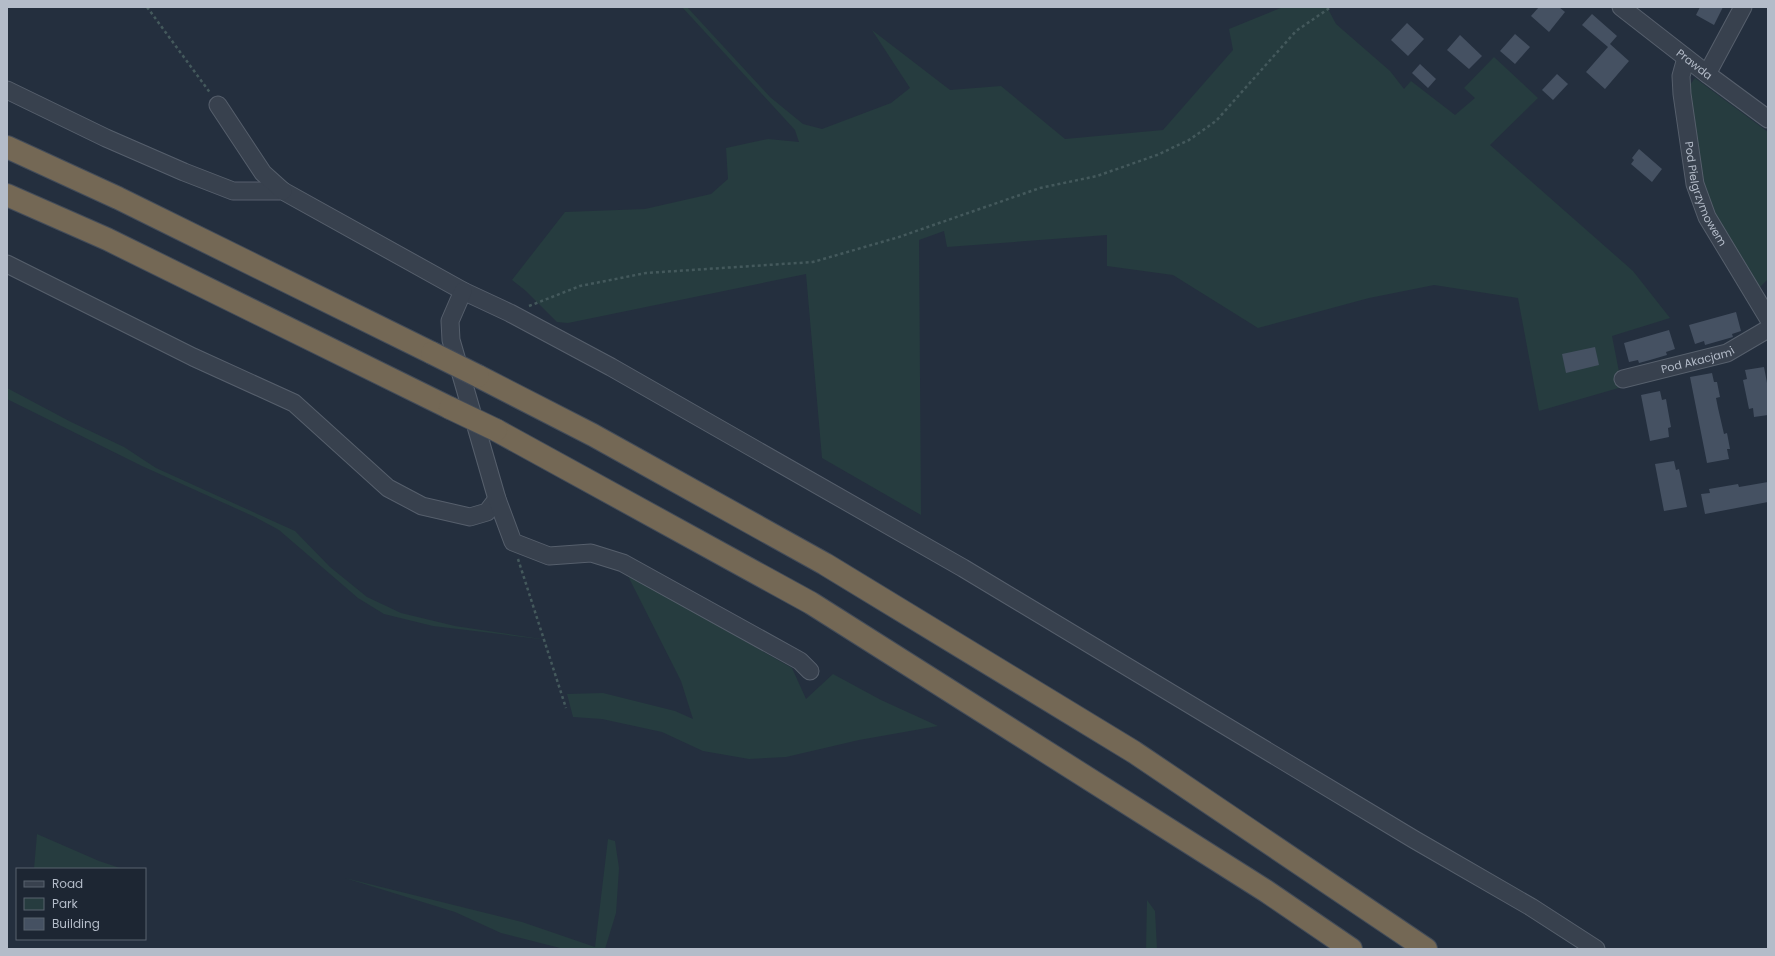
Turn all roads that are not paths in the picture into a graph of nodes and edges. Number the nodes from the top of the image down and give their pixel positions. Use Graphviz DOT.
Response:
graph roads {
  1 [pos="1621,7"];
  2 [pos="1743,7"];
  3 [pos="1686,58"];
  4 [pos="1707,74"];
  5 [pos="7,90"];
  6 [pos="218,105"];
  7 [pos="1768,119"];
  8 [pos="7,147"];
  9 [pos="283,192"];
  10 [pos="7,195"];
  11 [pos="7,264"];
  12 [pos="463,291"];
  13 [pos="1768,318"];
  14 [pos="1768,330"];
  15 [pos="1623,379"];
  16 [pos="497,499"];
  17 [pos="810,671"];
  18 [pos="1351,949"];
  19 [pos="1426,949"];
  20 [pos="1596,949"];
  1 -- 3 [label="street, Prawda"];
  2 -- 4 [label="street"];
  3 -- 4 [label="street, Prawda"];
  3 -- 13 [label="street, Pod Pielgrzymowem"];
  4 -- 7 [label="street, Prawda"];
  5 -- 9 [label="street"];
  6 -- 9 [label="street"];
  8 -- 19 [label="highway, bridge"];
  9 -- 12 [label="street"];
  10 -- 18 [label="highway, bridge"];
  11 -- 16 [label="street"];
  12 -- 16 [label="street"];
  12 -- 20 [label="street"];
  14 -- 15 [label="street, Pod Akacjami"];
  16 -- 17 [label="street"];
}
